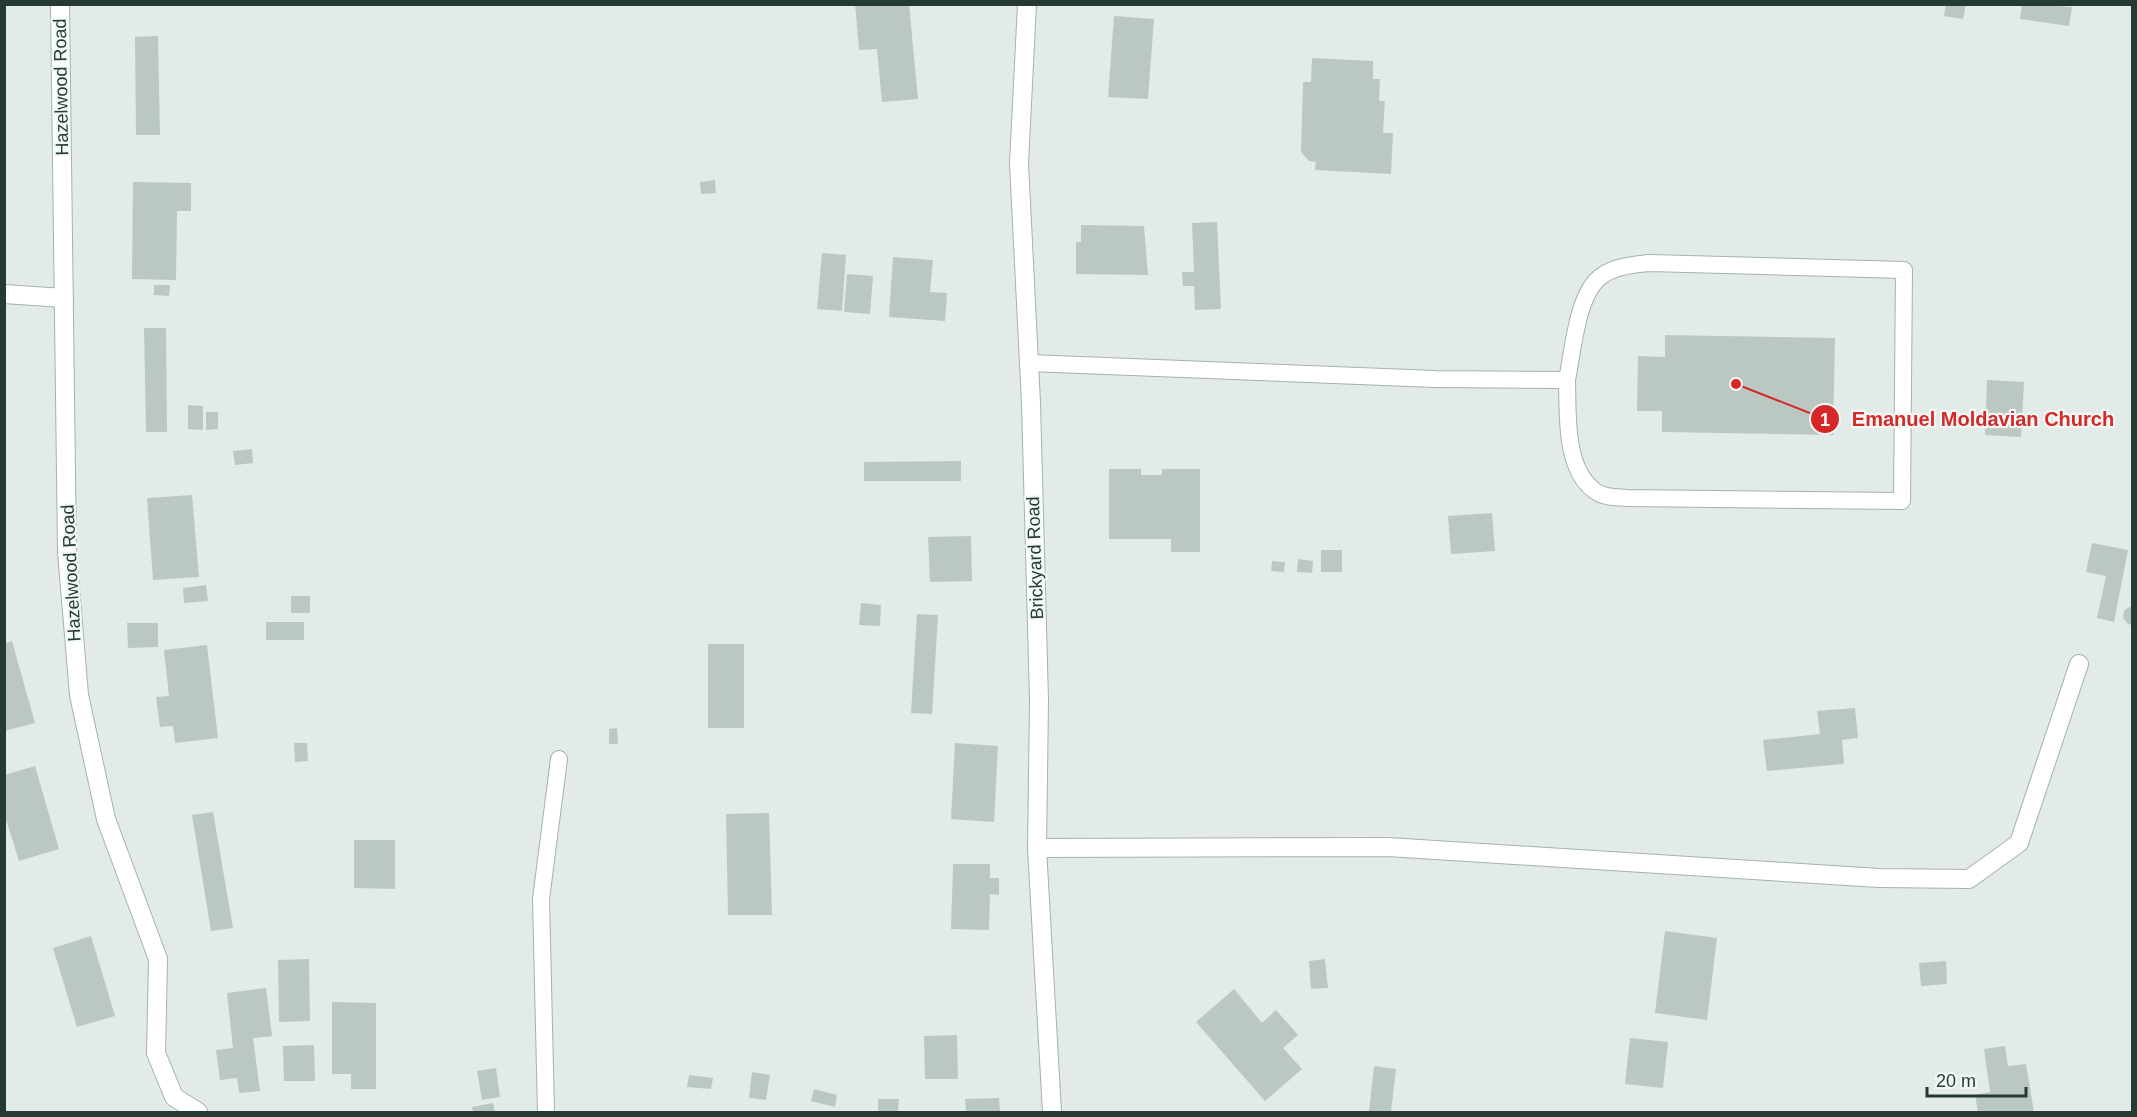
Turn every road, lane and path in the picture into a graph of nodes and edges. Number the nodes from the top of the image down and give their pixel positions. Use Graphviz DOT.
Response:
graph roads {
  1 [pos="60,4"];
  2 [pos="1027,4"];
  3 [pos="4,294"];
  4 [pos="64,298"];
  5 [pos="1029,363"];
  6 [pos="1567,380"];
  7 [pos="2079,664"];
  8 [pos="559,759"];
  9 [pos="1037,848"];
  10 [pos="198,1113"];
  11 [pos="546,1113"];
  12 [pos="1052,1113"];
  1 -- 4 [label="street, Hazelwood Road"];
  2 -- 5 [label="street, Brickyard Road"];
  3 -- 4 [label="street"];
  4 -- 10 [label="street, Hazelwood Road"];
  5 -- 6 [label="lane"];
  5 -- 9 [label="street, Brickyard Road"];
  6 -- 6 [label="lane"];
  7 -- 9 [label="street"];
  8 -- 11 [label="lane"];
  9 -- 12 [label="street, Brickyard Road"];
}
